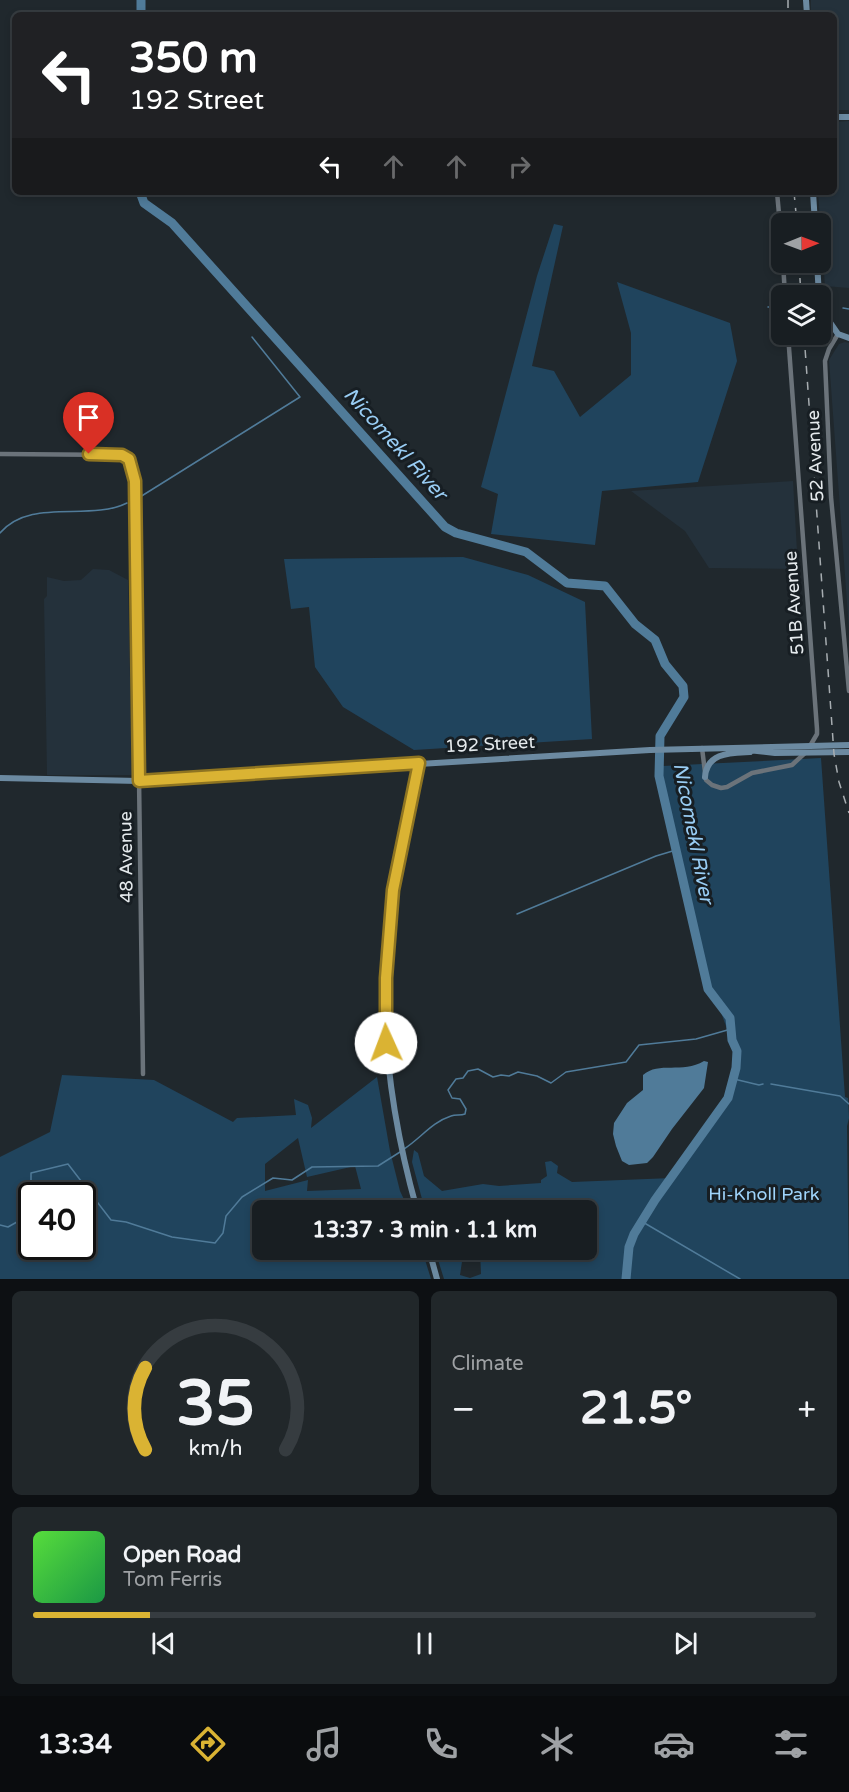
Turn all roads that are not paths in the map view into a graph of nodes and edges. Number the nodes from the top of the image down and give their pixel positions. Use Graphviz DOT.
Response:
graph roads {
  1 [pos="777,195"];
  2 [pos="813,195"];
  3 [pos="779,213"];
  4 [pos="814,213"];
  5 [pos="831,324"];
  6 [pos="838,334"];
  7 [pos="849,338"];
  8 [pos="789,345"];
  9 [pos="0,454"];
  10 [pos="849,691"];
  11 [pos="849,745"];
  12 [pos="702,748"];
  13 [pos="729,748"];
  14 [pos="775,749"];
  15 [pos="757,751"];
  16 [pos="849,752"];
  17 [pos="419,763"];
  18 [pos="705,777"];
  19 [pos="0,778"];
  20 [pos="139,781"];
  21 [pos="143,1074"];
  22 [pos="414,1200"];
  23 [pos="432,1260"];
  24 [pos="437,1279"];
  1 -- 3 [label="street"];
  2 -- 4 [label="main road"];
  5 -- 6 [label="main road"];
  6 -- 7 [label="main road"];
  6 -- 10 [label="street, 52 Avenue"];
  8 -- 18 [label="street, 51B Avenue"];
  9 -- 20 [label="street, 48 Avenue"];
  11 -- 14 [label="main road, 192 Street"];
  12 -- 13 [label="main road, 192 Street"];
  12 -- 17 [label="main road, 192 Street"];
  12 -- 18 [label="street"];
  13 -- 14 [label="main road, 192 Street"];
  13 -- 15 [label="main road, 192 Street"];
  14 -- 15 [label="main road, 192 Street"];
  14 -- 16 [label="main road, 192 Street"];
  15 -- 18 [label="main road"];
  17 -- 20 [label="main road, 192 Street"];
  17 -- 22 [label="main road"];
  19 -- 20 [label="main road, 192 Street"];
  20 -- 21 [label="street, 48 Avenue"];
  23 -- 24 [label="main road"];
}
